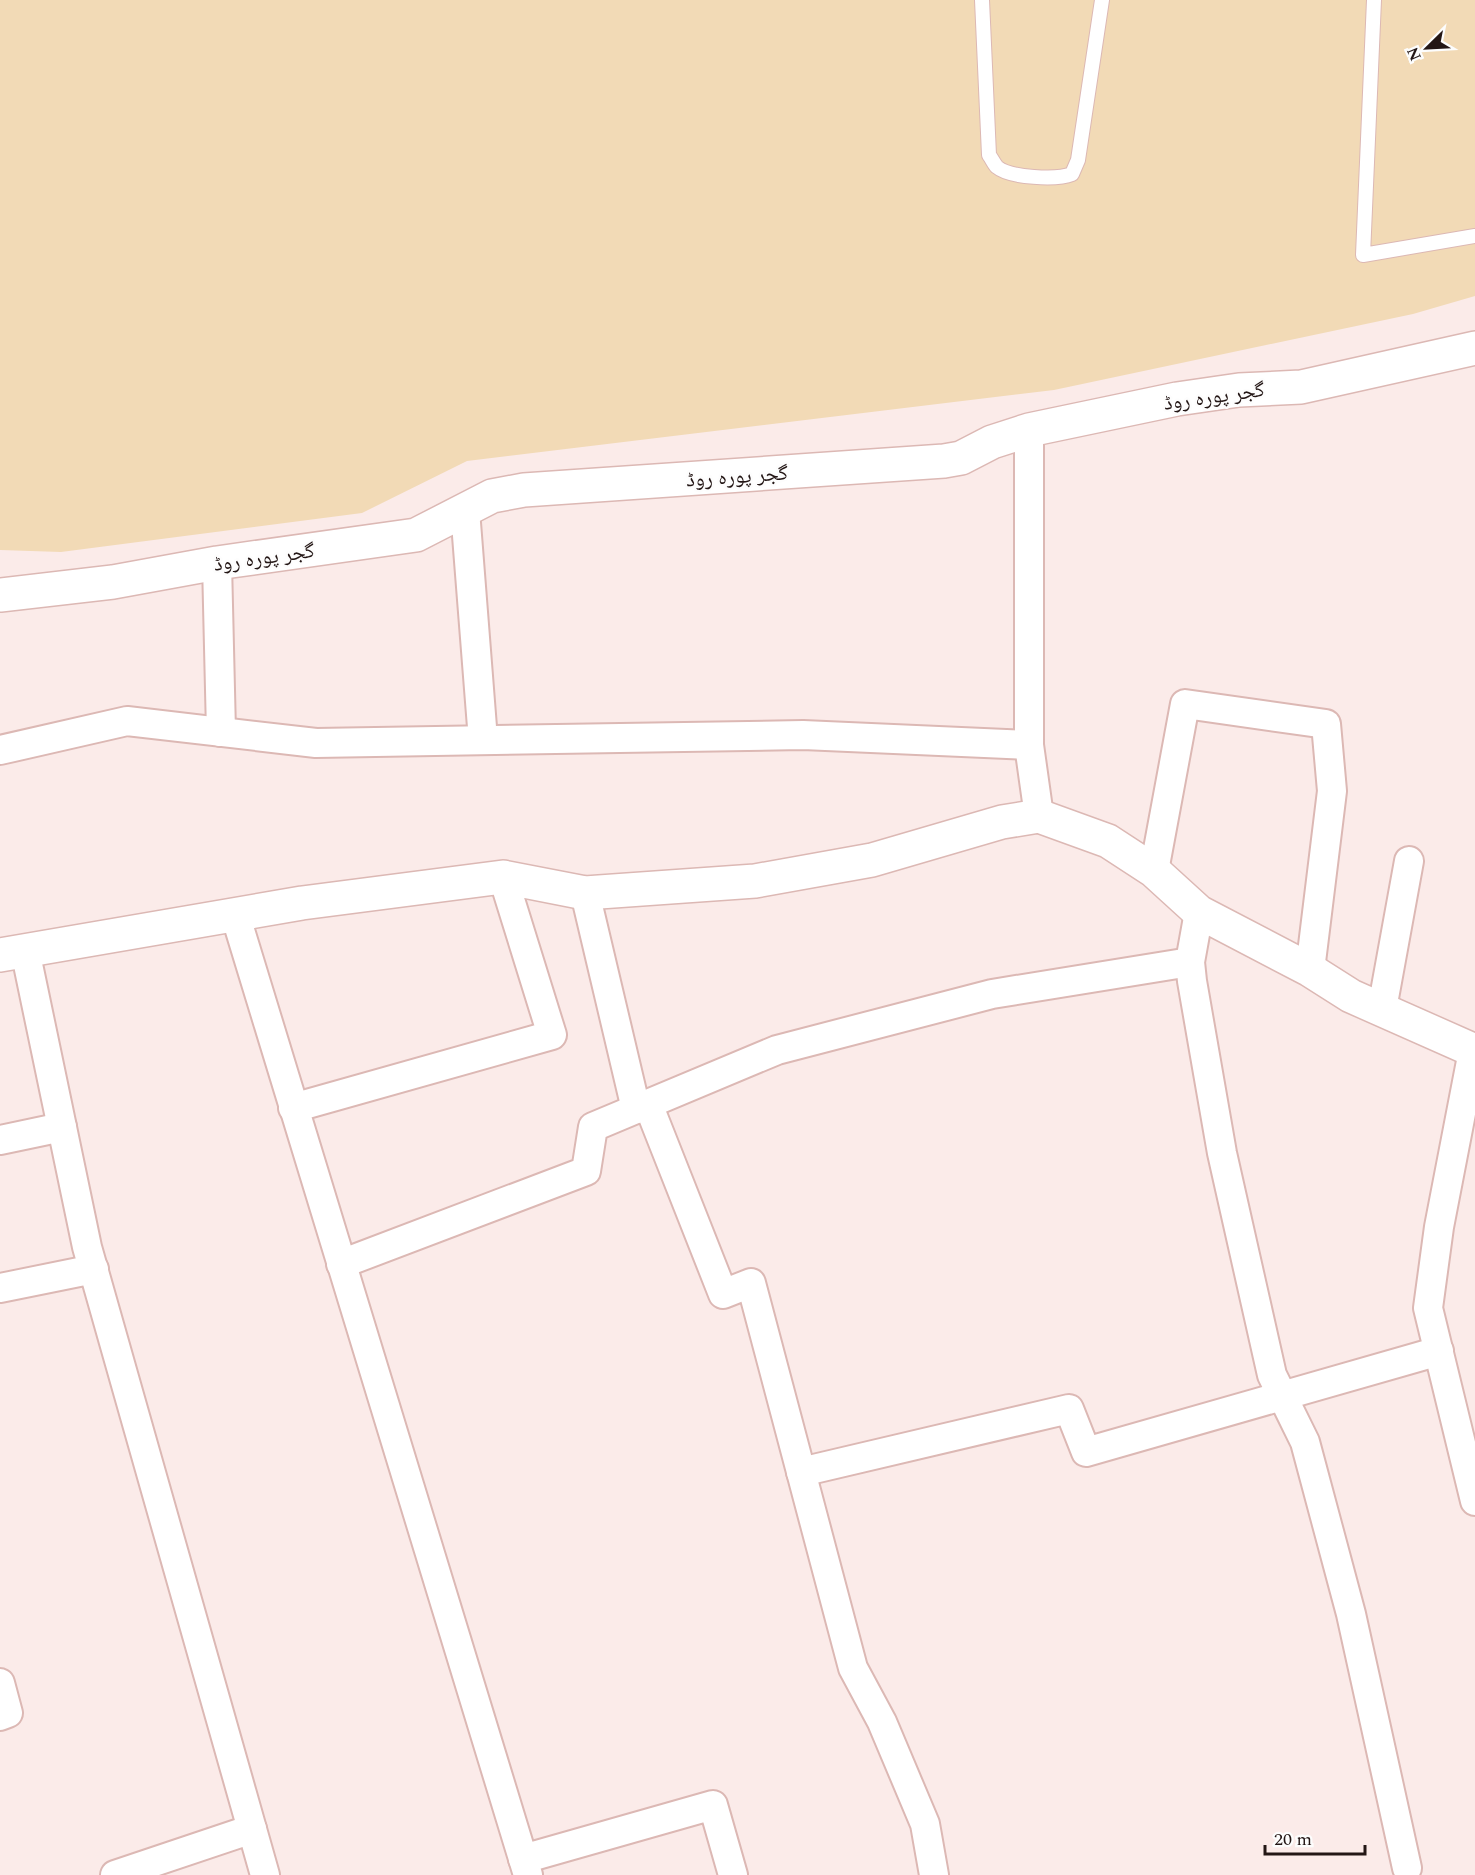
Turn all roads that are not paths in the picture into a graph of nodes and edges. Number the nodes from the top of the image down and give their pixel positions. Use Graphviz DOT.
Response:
graph roads {
  1 [pos="982,0"];
  2 [pos="1102,0"];
  3 [pos="1374,0"];
  4 [pos="1475,236"];
  5 [pos="1475,348"];
  6 [pos="1029,430"];
  7 [pos="465,510"];
  8 [pos="217,563"];
  9 [pos="0,595"];
  10 [pos="221,732"];
  11 [pos="483,740"];
  12 [pos="1029,745"];
  13 [pos="0,750"];
  14 [pos="1039,816"];
  15 [pos="1408,861"];
  16 [pos="1154,871"];
  17 [pos="503,877"];
  18 [pos="585,893"];
  19 [pos="1198,912"];
  20 [pos="235,914"];
  21 [pos="12,953"];
  22 [pos="1190,962"];
  23 [pos="1310,970"];
  24 [pos="1382,1009"];
  25 [pos="1474,1051"];
  26 [pos="642,1106"];
  27 [pos="293,1108"];
  28 [pos="62,1127"];
  29 [pos="0,1140"];
  30 [pos="341,1264"];
  31 [pos="94,1269"];
  32 [pos="0,1288"];
  33 [pos="1439,1351"];
  34 [pos="1281,1395"];
  35 [pos="801,1472"];
  36 [pos="1475,1501"];
  37 [pos="0,1683"];
  38 [pos="0,1716"];
  39 [pos="252,1829"];
  40 [pos="525,1867"];
  41 [pos="1407,1868"];
  42 [pos="116,1875"];
  43 [pos="265,1875"];
  44 [pos="733,1875"];
  45 [pos="934,1875"];
  1 -- 2 [label="lane"];
  3 -- 4 [label="lane"];
  5 -- 6 [label="street, گجر پورہ روڈ"];
  6 -- 7 [label="street, گجر پورہ روڈ"];
  6 -- 12 [label="street"];
  7 -- 8 [label="street, گجر پورہ روڈ"];
  7 -- 11 [label="street"];
  8 -- 9 [label="street, گجر پورہ روڈ"];
  8 -- 10 [label="street"];
  10 -- 11 [label="street"];
  10 -- 13 [label="street"];
  11 -- 12 [label="street"];
  12 -- 14 [label="street"];
  14 -- 16 [label="street"];
  14 -- 18 [label="street"];
  15 -- 24 [label="street"];
  16 -- 19 [label="street"];
  16 -- 23 [label="street"];
  17 -- 18 [label="street"];
  17 -- 20 [label="street"];
  17 -- 27 [label="street"];
  18 -- 26 [label="street"];
  19 -- 22 [label="street"];
  19 -- 23 [label="street"];
  20 -- 21 [label="street"];
  20 -- 27 [label="street"];
  21 -- 28 [label="street"];
  22 -- 26 [label="street"];
  22 -- 34 [label="street"];
  23 -- 24 [label="street"];
  24 -- 25 [label="street"];
  25 -- 33 [label="street"];
  26 -- 30 [label="street"];
  26 -- 35 [label="street"];
  27 -- 30 [label="street"];
  28 -- 29 [label="street"];
  28 -- 31 [label="street"];
  30 -- 40 [label="street"];
  31 -- 32 [label="street"];
  31 -- 39 [label="street"];
  33 -- 34 [label="street"];
  33 -- 36 [label="street"];
  34 -- 35 [label="street"];
  34 -- 41 [label="street"];
  35 -- 45 [label="street"];
  37 -- 38 [label="street"];
  39 -- 42 [label="street"];
  39 -- 43 [label="street"];
  40 -- 44 [label="street"];
}
